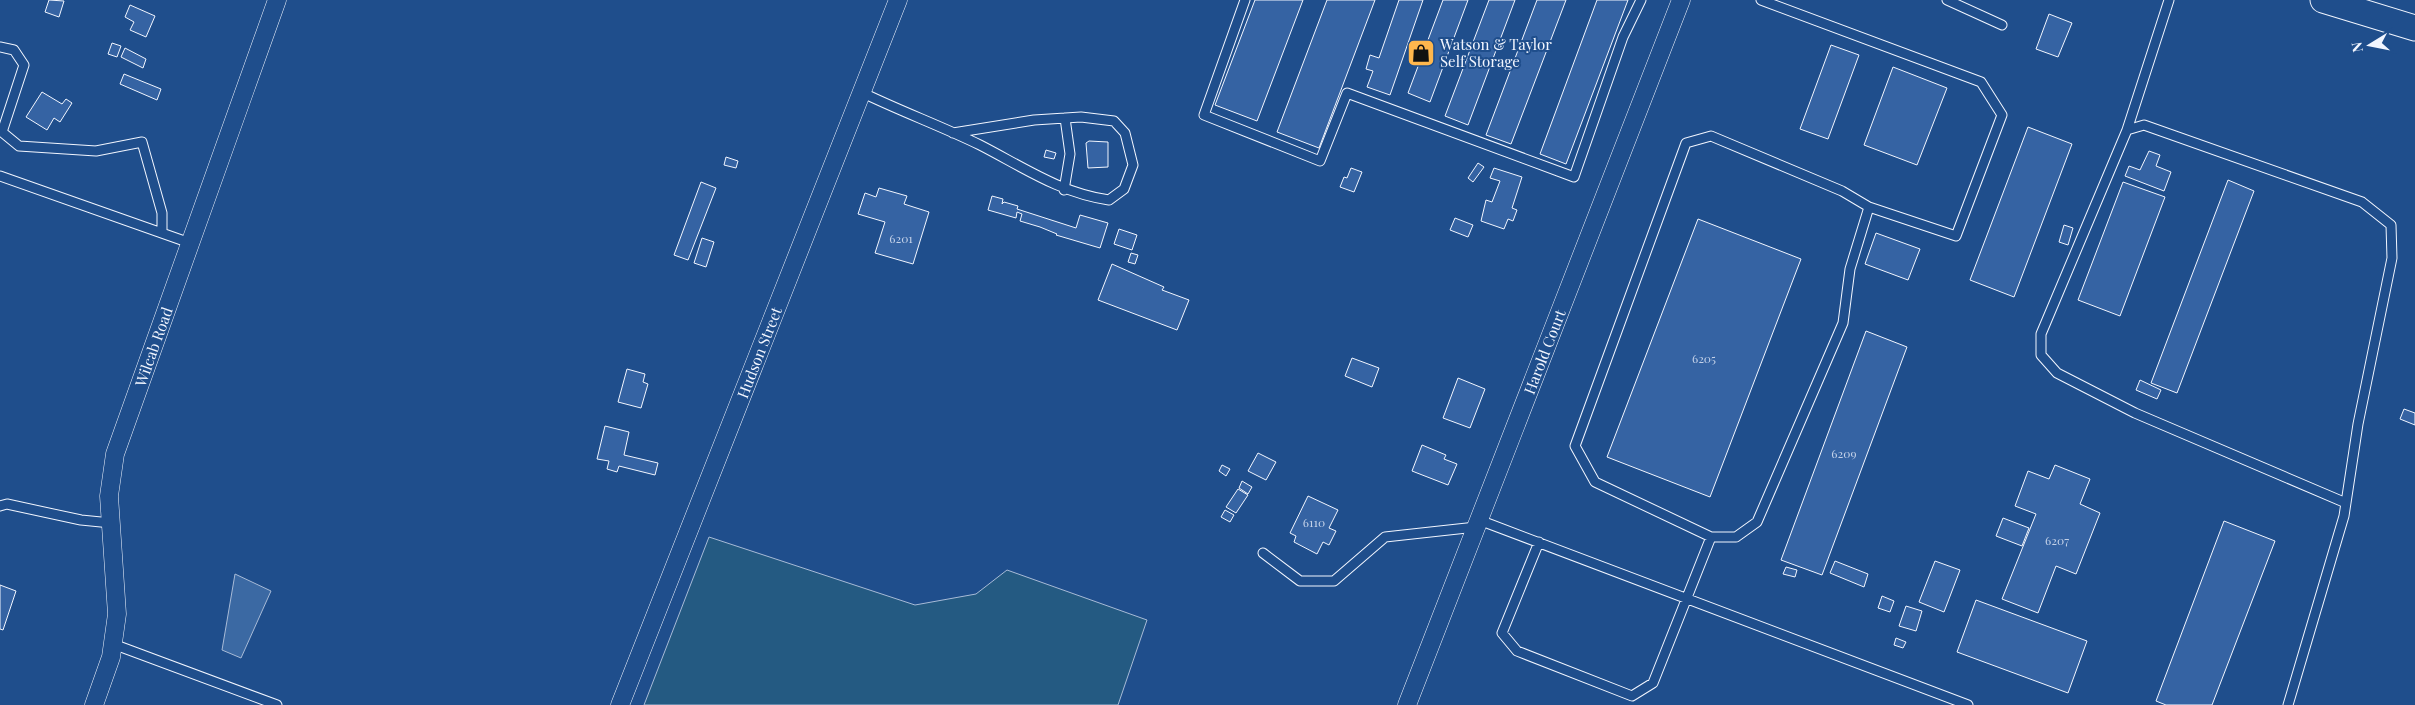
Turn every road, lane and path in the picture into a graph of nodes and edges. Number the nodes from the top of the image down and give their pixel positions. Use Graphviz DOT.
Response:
graph roads {
  1 [pos="277,0"];
  2 [pos="898,0"];
  3 [pos="1244,0"];
  4 [pos="1641,0"];
  5 [pos="1682,0"];
  6 [pos="1761,0"];
  7 [pos="1947,0"];
  8 [pos="2169,0"];
  9 [pos="2323,0"];
  10 [pos="2002,24"];
  11 [pos="2415,28"];
  12 [pos="0,47"];
  13 [pos="861,92"];
  14 [pos="1064,118"];
  15 [pos="2127,130"];
  16 [pos="953,134"];
  17 [pos="0,176"];
  18 [pos="1064,190"];
  19 [pos="1869,208"];
  20 [pos="162,233"];
  21 [pos="190,243"];
  22 [pos="2346,503"];
  23 [pos="0,506"];
  24 [pos="111,523"];
  25 [pos="1478,523"];
  26 [pos="1711,537"];
  27 [pos="1539,542"];
  28 [pos="1263,553"];
  29 [pos="1688,598"];
  30 [pos="113,644"];
  31 [pos="94,705"];
  32 [pos="277,705"];
  33 [pos="620,705"];
  34 [pos="1407,705"];
  35 [pos="1968,705"];
  36 [pos="2288,705"];
  1 -- 21 [label="street, Wilcab Road"];
  2 -- 13 [label="street, Hudson Street"];
  3 -- 4 [label="lane"];
  5 -- 25 [label="street, Harold Court"];
  6 -- 19 [label="lane"];
  7 -- 10 [label="lane"];
  8 -- 15 [label="lane"];
  9 -- 11 [label="main road"];
  12 -- 20 [label="lane"];
  13 -- 16 [label="lane"];
  13 -- 33 [label="street, Hudson Street"];
  14 -- 16 [label="lane"];
  14 -- 18 [label="lane"];
  14 -- 18 [label="lane"];
  15 -- 22 [label="lane"];
  15 -- 22 [label="lane"];
  16 -- 18 [label="lane"];
  17 -- 20 [label="lane"];
  19 -- 26 [label="lane"];
  19 -- 26 [label="lane"];
  20 -- 21 [label="lane"];
  21 -- 24 [label="street, Wilcab Road"];
  22 -- 36 [label="lane"];
  23 -- 24 [label="lane"];
  24 -- 30 [label="street, Wilcab Road"];
  25 -- 27 [label="lane"];
  25 -- 28 [label="lane"];
  25 -- 34 [label="street, Harold Court"];
  26 -- 29 [label="lane"];
  27 -- 29 [label="lane"];
  27 -- 29 [label="lane"];
  29 -- 35 [label="lane"];
  30 -- 31 [label="street, Wilcab Road"];
  30 -- 32 [label="lane"];
}
